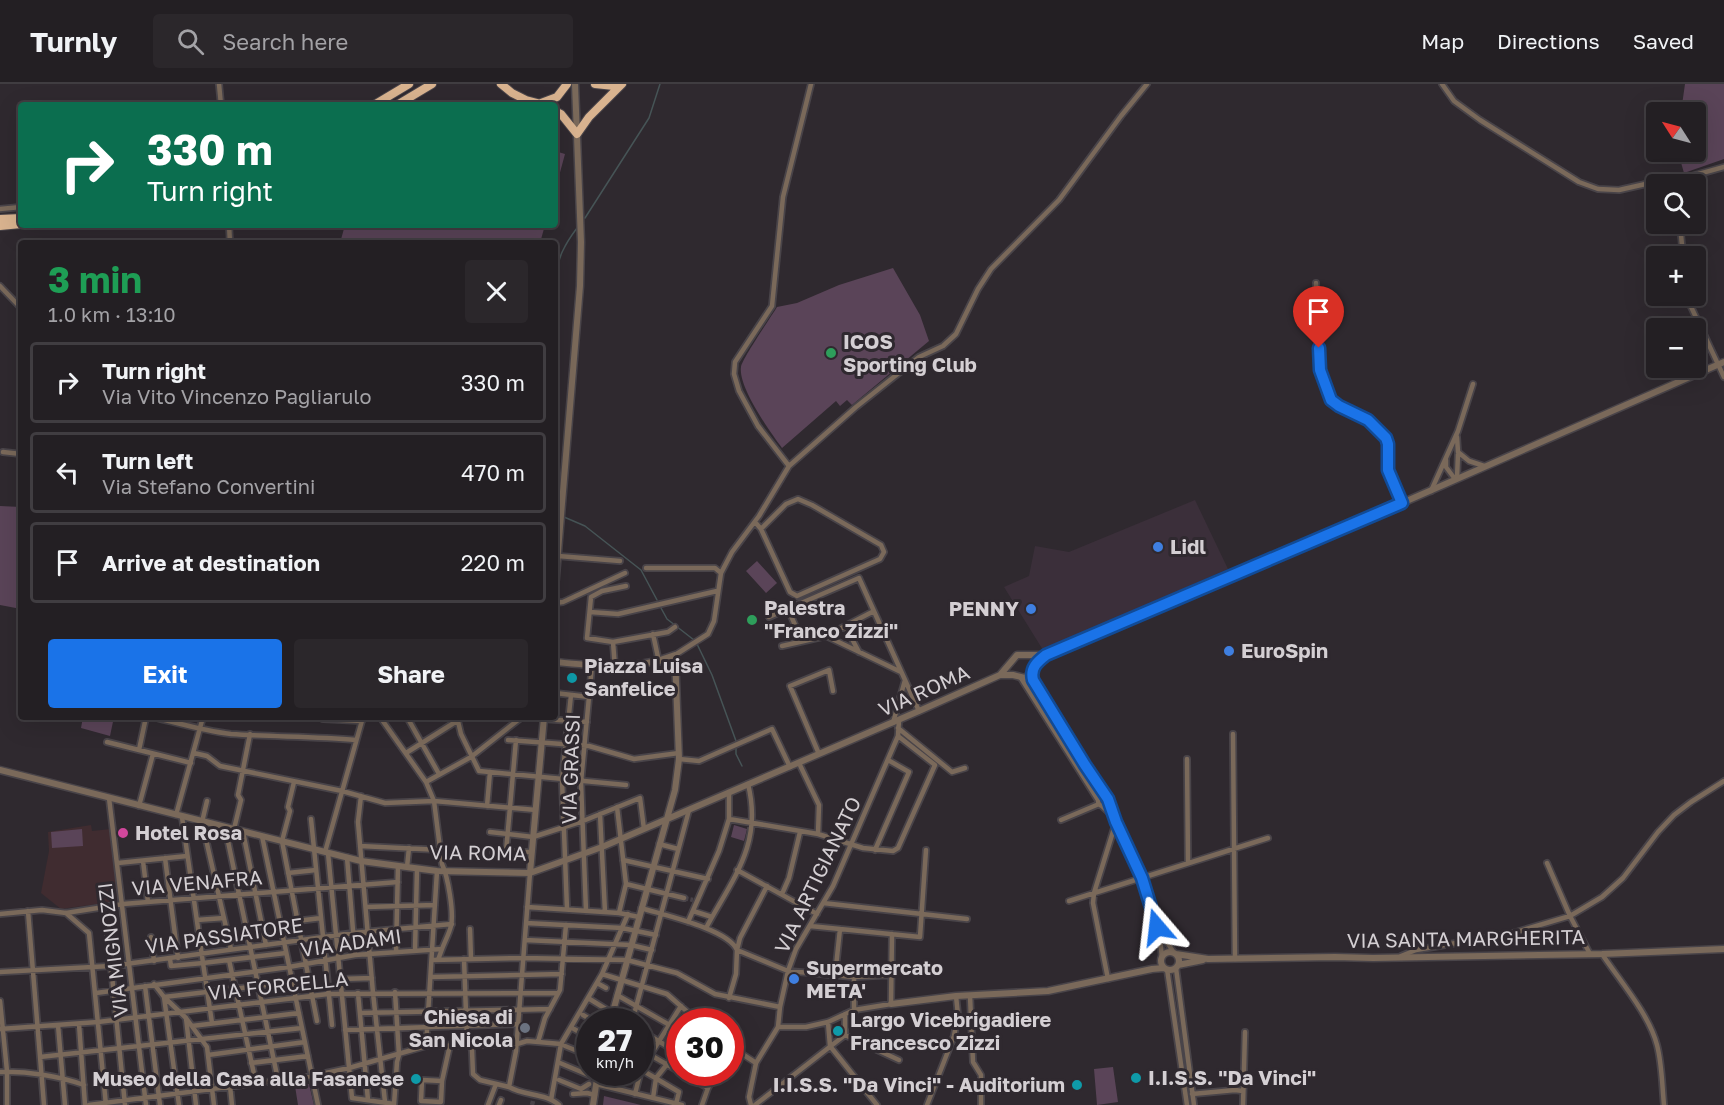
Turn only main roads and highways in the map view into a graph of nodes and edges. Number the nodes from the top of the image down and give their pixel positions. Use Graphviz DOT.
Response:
graph roads {
  1 [pos="409,84"];
  2 [pos="432,84"];
  3 [pos="437,84"];
  4 [pos="501,84"];
  5 [pos="567,84"];
  6 [pos="595,84"];
  7 [pos="620,84"];
  8 [pos="407,100"];
  9 [pos="379,102"];
  10 [pos="403,102"];
  11 [pos="534,102"];
  12 [pos="547,102"];
  13 [pos="558,112"];
  14 [pos="18,218"];
  15 [pos="0,219"];
  16 [pos="18,224"];
  17 [pos="0,226"];
  1 -- 9 [label="highway"];
  2 -- 8 [label="highway"];
  3 -- 8 [label="highway"];
  4 -- 11 [label="highway"];
  5 -- 12 [label="highway"];
  6 -- 7 [label="highway"];
  7 -- 13 [label="highway"];
  8 -- 10 [label="highway"];
  14 -- 15 [label="highway"];
  16 -- 17 [label="highway"];
}
